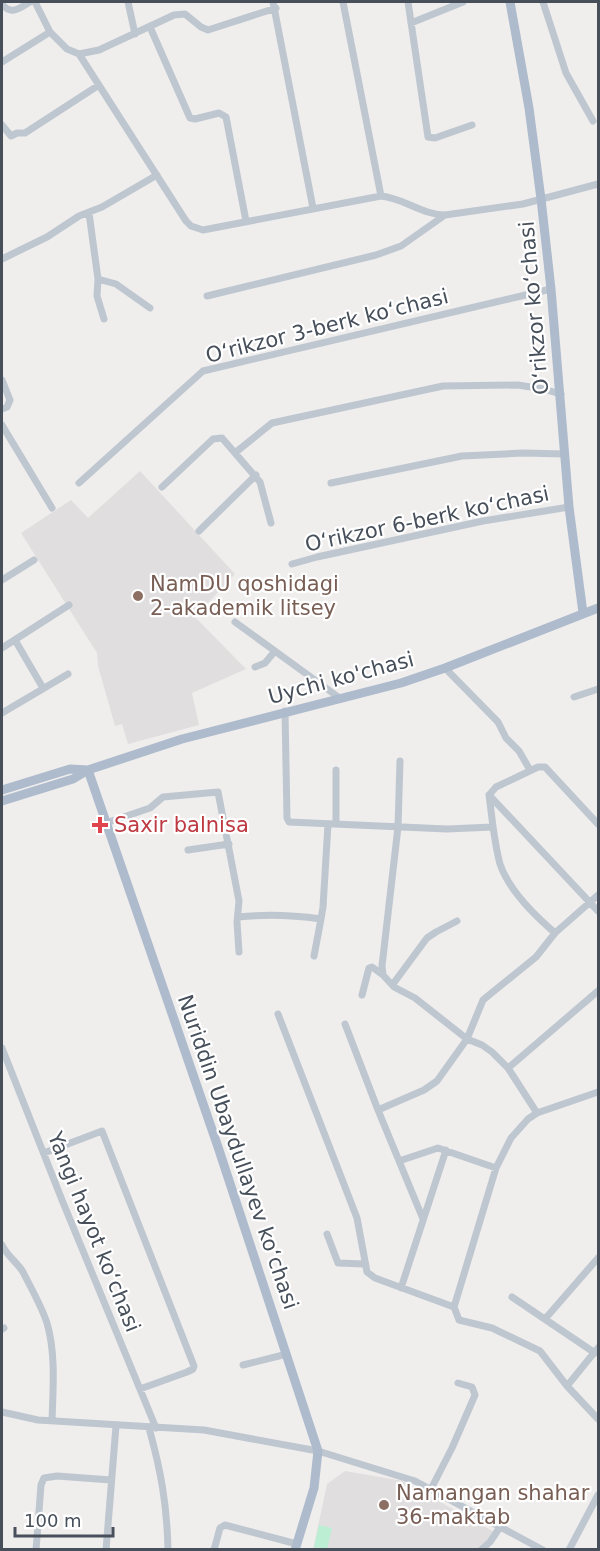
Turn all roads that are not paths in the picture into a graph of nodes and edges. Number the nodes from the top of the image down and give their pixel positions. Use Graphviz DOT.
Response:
graph roads {
  1 [pos="33,2"];
  2 [pos="128,2"];
  3 [pos="343,2"];
  4 [pos="408,2"];
  5 [pos="462,2"];
  6 [pos="510,2"];
  7 [pos="543,2"];
  8 [pos="2,4"];
  9 [pos="274,5"];
  10 [pos="411,22"];
  11 [pos="150,27"];
  12 [pos="50,32"];
  13 [pos="135,34"];
  14 [pos="79,54"];
  15 [pos="2,62"];
  16 [pos="99,85"];
  17 [pos="593,121"];
  18 [pos="2,125"];
  19 [pos="472,125"];
  20 [pos="157,176"];
  21 [pos="598,184"];
  22 [pos="381,196"];
  23 [pos="541,199"];
  24 [pos="313,208"];
  25 [pos="89,213"];
  26 [pos="445,215"];
  27 [pos="246,221"];
  28 [pos="2,259"];
  29 [pos="98,279"];
  30 [pos="551,289"];
  31 [pos="207,296"];
  32 [pos="150,308"];
  33 [pos="104,320"];
  34 [pos="2,380"];
  35 [pos="561,394"];
  36 [pos="2,409"];
  37 [pos="2,425"];
  38 [pos="236,452"];
  39 [pos="564,454"];
  40 [pos="256,475"];
  41 [pos="80,483"];
  42 [pos="331,483"];
  43 [pos="162,487"];
  44 [pos="569,507"];
  45 [pos="52,508"];
  46 [pos="271,523"];
  47 [pos="199,531"];
  48 [pos="34,560"];
  49 [pos="292,564"];
  50 [pos="2,579"];
  51 [pos="69,605"];
  52 [pos="598,608"];
  53 [pos="583,613"];
  54 [pos="235,622"];
  55 [pos="15,640"];
  56 [pos="2,648"];
  57 [pos="275,651"];
  58 [pos="255,667"];
  59 [pos="444,668"];
  60 [pos="68,674"];
  61 [pos="43,688"];
  62 [pos="598,689"];
  63 [pos="574,697"];
  64 [pos="341,699"];
  65 [pos="285,711"];
  66 [pos="2,713"];
  67 [pos="400,761"];
  68 [pos="88,770"];
  69 [pos="336,770"];
  70 [pos="530,770"];
  71 [pos="2,790"];
  72 [pos="489,795"];
  73 [pos="2,801"];
  74 [pos="106,823"];
  75 [pos="332,824"];
  76 [pos="598,824"];
  77 [pos="398,827"];
  78 [pos="493,827"];
  79 [pos="229,844"];
  80 [pos="188,850"];
  81 [pos="598,895"];
  82 [pos="591,902"];
  83 [pos="598,911"];
  84 [pos="238,917"];
  85 [pos="321,919"];
  86 [pos="457,921"];
  87 [pos="555,933"];
  88 [pos="238,952"];
  89 [pos="314,956"];
  90 [pos="383,975"];
  91 [pos="393,984"];
  92 [pos="598,991"];
  93 [pos="362,995"];
  94 [pos="278,1014"];
  95 [pos="345,1024"];
  96 [pos="466,1039"];
  97 [pos="2,1048"];
  98 [pos="508,1068"];
  99 [pos="598,1092"];
  100 [pos="378,1110"];
  101 [pos="537,1113"];
  102 [pos="446,1150"];
  103 [pos="44,1153"];
  104 [pos="399,1161"];
  105 [pos="496,1168"];
  106 [pos="423,1219"];
  107 [pos="327,1234"];
  108 [pos="2,1245"];
  109 [pos="598,1258"];
  110 [pos="364,1264"];
  111 [pos="401,1288"];
  112 [pos="512,1297"];
  113 [pos="454,1306"];
  114 [pos="545,1319"];
  115 [pos="596,1350"];
  116 [pos="287,1354"];
  117 [pos="243,1365"];
  118 [pos="458,1383"];
  119 [pos="567,1386"];
  120 [pos="140,1389"];
  121 [pos="2,1412"];
  122 [pos="598,1419"];
  123 [pos="52,1421"];
  124 [pos="116,1426"];
  125 [pos="153,1428"];
  126 [pos="318,1450"];
  127 [pos="111,1480"];
  128 [pos="431,1489"];
  129 [pos="598,1494"];
  130 [pos="500,1527"];
  131 [pos="296,1547"];
  132 [pos="36,1550"];
  133 [pos="106,1550"];
  134 [pos="168,1550"];
  135 [pos="214,1550"];
  136 [pos="481,1550"];
  137 [pos="543,1550"];
  138 [pos="569,1550"];
  1 -- 8 [label="street"];
  1 -- 12 [label="street"];
  2 -- 13 [label="street"];
  3 -- 22 [label="street"];
  4 -- 10 [label="street"];
  5 -- 10 [label="street"];
  6 -- 23 [label="main road, Oʻrikzor koʻchasi"];
  7 -- 17 [label="street"];
  9 -- 11 [label="street"];
  9 -- 24 [label="street"];
  10 -- 19 [label="street"];
  11 -- 13 [label="street"];
  11 -- 27 [label="street"];
  12 -- 14 [label="street"];
  12 -- 15 [label="street"];
  13 -- 14 [label="street"];
  14 -- 16 [label="street"];
  16 -- 18 [label="street"];
  16 -- 20 [label="street"];
  20 -- 25 [label="street"];
  20 -- 27 [label="street"];
  21 -- 23 [label="street"];
  22 -- 24 [label="street"];
  22 -- 26 [label="street"];
  23 -- 26 [label="street"];
  23 -- 30 [label="main road, Oʻrikzor koʻchasi"];
  24 -- 27 [label="street"];
  25 -- 28 [label="street"];
  25 -- 29 [label="street"];
  26 -- 31 [label="street"];
  29 -- 32 [label="street"];
  29 -- 33 [label="street"];
  30 -- 35 [label="main road, Oʻrikzor koʻchasi"];
  30 -- 41 [label="street, Oʻrikzor 3-berk koʻchasi"];
  34 -- 36 [label="street"];
  35 -- 38 [label="street"];
  35 -- 39 [label="main road, Oʻrikzor koʻchasi"];
  37 -- 45 [label="street"];
  38 -- 40 [label="street"];
  38 -- 43 [label="street"];
  39 -- 42 [label="street"];
  39 -- 44 [label="main road, Oʻrikzor koʻchasi"];
  40 -- 46 [label="street"];
  40 -- 47 [label="street"];
  44 -- 49 [label="street, Oʻrikzor 6-berk koʻchasi"];
  44 -- 53 [label="main road, Oʻrikzor koʻchasi"];
  48 -- 50 [label="street"];
  51 -- 55 [label="street"];
  52 -- 53 [label="main road, Uychi ko'chasi"];
  53 -- 59 [label="main road, Uychi ko'chasi"];
  54 -- 57 [label="street"];
  55 -- 56 [label="street"];
  55 -- 61 [label="street"];
  57 -- 58 [label="street"];
  57 -- 64 [label="street"];
  59 -- 64 [label="main road, Uychi ko'chasi"];
  59 -- 70 [label="street"];
  60 -- 61 [label="street"];
  61 -- 66 [label="street"];
  62 -- 63 [label="street"];
  64 -- 65 [label="main road, Uychi ko'chasi"];
  65 -- 68 [label="main road, Uychi ko'chasi"];
  65 -- 75 [label="street"];
  67 -- 77 [label="street"];
  68 -- 71 [label="main road, Uychi ko'chasi"];
  68 -- 73 [label="main road, Uychi ko'chasi"];
  68 -- 74 [label="main road, Nuriddin Ubaydullayev koʻchasi"];
  69 -- 75 [label="street"];
  70 -- 72 [label="street"];
  70 -- 76 [label="street"];
  72 -- 78 [label="street"];
  72 -- 82 [label="street"];
  74 -- 79 [label="street"];
  74 -- 116 [label="main road, Nuriddin Ubaydullayev koʻchasi"];
  75 -- 77 [label="street"];
  75 -- 85 [label="street"];
  77 -- 78 [label="street"];
  77 -- 90 [label="street"];
  78 -- 87 [label="street"];
  79 -- 80 [label="street"];
  79 -- 84 [label="street"];
  81 -- 82 [label="street"];
  82 -- 83 [label="street"];
  82 -- 87 [label="street"];
  84 -- 85 [label="street"];
  84 -- 88 [label="street"];
  85 -- 89 [label="street"];
  86 -- 91 [label="street"];
  87 -- 96 [label="street"];
  90 -- 91 [label="street"];
  90 -- 93 [label="street"];
  91 -- 96 [label="street"];
  92 -- 98 [label="street"];
  94 -- 110 [label="street"];
  95 -- 100 [label="street"];
  96 -- 98 [label="street"];
  96 -- 100 [label="street"];
  97 -- 103 [label="street, Yangi hayot koʻchasi"];
  98 -- 101 [label="street"];
  99 -- 101 [label="street"];
  100 -- 104 [label="street"];
  101 -- 105 [label="street"];
  102 -- 104 [label="street"];
  102 -- 105 [label="street"];
  102 -- 106 [label="street"];
  103 -- 120 [label="street, Yangi hayot koʻchasi"];
  103 -- 120 [label="street"];
  104 -- 106 [label="street"];
  105 -- 113 [label="street"];
  106 -- 111 [label="street"];
  107 -- 110 [label="street"];
  108 -- 123 [label="street"];
  109 -- 114 [label="street"];
  110 -- 111 [label="street"];
  111 -- 113 [label="street"];
  112 -- 114 [label="street"];
  113 -- 119 [label="street"];
  114 -- 115 [label="street"];
  115 -- 119 [label="street"];
  116 -- 117 [label="street"];
  116 -- 126 [label="main road, Nuriddin Ubaydullayev koʻchasi"];
  118 -- 128 [label="street"];
  119 -- 122 [label="street"];
  120 -- 125 [label="street, Yangi hayot koʻchasi"];
  121 -- 123 [label="street"];
  123 -- 124 [label="street"];
  124 -- 125 [label="street"];
  124 -- 127 [label="street"];
  125 -- 126 [label="street"];
  125 -- 134 [label="street, Yangi hayot koʻchasi"];
  126 -- 128 [label="street"];
  126 -- 131 [label="main road, Nuriddin Ubaydullayev koʻchasi"];
  127 -- 132 [label="street"];
  127 -- 133 [label="street"];
  128 -- 130 [label="street"];
  129 -- 138 [label="street"];
  130 -- 136 [label="street"];
  130 -- 137 [label="street"];
  131 -- 135 [label="street"];
}
